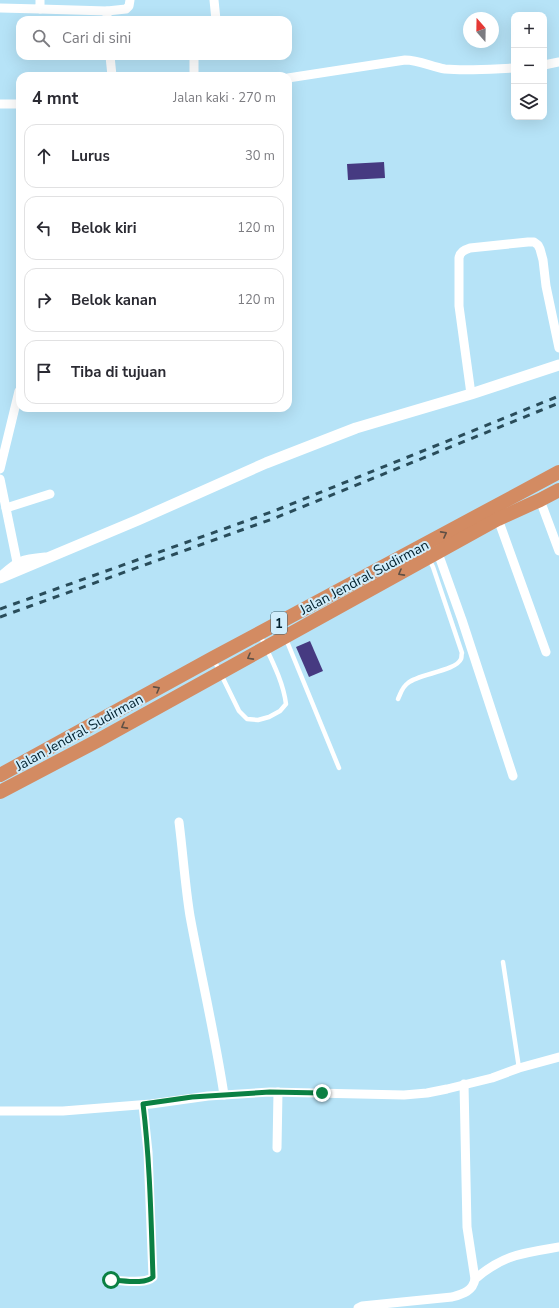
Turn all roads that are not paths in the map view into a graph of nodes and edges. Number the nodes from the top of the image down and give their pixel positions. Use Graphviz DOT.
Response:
graph roads {
  1 [pos="130,0"];
  2 [pos="214,0"];
  3 [pos="40,4"];
  4 [pos="0,8"];
  5 [pos="107,16"];
  6 [pos="216,16"];
  7 [pos="110,60"];
  8 [pos="194,60"];
  9 [pos="559,62"];
  10 [pos="547,64"];
  11 [pos="511,68"];
  12 [pos="112,72"];
  13 [pos="194,72"];
  14 [pos="292,77"];
  15 [pos="0,104"];
  16 [pos="16,104"];
  17 [pos="559,348"];
  18 [pos="559,365"];
  19 [pos="472,394"];
  20 [pos="16,403"];
  21 [pos="0,470"];
  22 [pos="559,472"];
  23 [pos="0,479"];
  24 [pos="559,490"];
  25 [pos="50,494"];
  26 [pos="540,500"];
  27 [pos="6,508"];
  28 [pos="498,519"];
  29 [pos="559,552"];
  30 [pos="433,555"];
  31 [pos="51,557"];
  32 [pos="17,562"];
  33 [pos="0,577"];
  34 [pos="260,634"];
  35 [pos="286,637"];
  36 [pos="266,648"];
  37 [pos="546,652"];
  38 [pos="213,658"];
  39 [pos="220,674"];
  40 [pos="398,699"];
  41 [pos="338,768"];
  42 [pos="0,775"];
  43 [pos="513,776"];
  44 [pos="0,792"];
  45 [pos="179,822"];
  46 [pos="503,962"];
  47 [pos="559,1057"];
  48 [pos="519,1068"];
  49 [pos="464,1084"];
  50 [pos="278,1092"];
  51 [pos="224,1095"];
  52 [pos="143,1104"];
  53 [pos="0,1111"];
  54 [pos="277,1148"];
  55 [pos="559,1247"];
  56 [pos="475,1279"];
  57 [pos="111,1280"];
  58 [pos="358,1308"];
  1 -- 5 [label="street"];
  2 -- 6 [label="street"];
  3 -- 4 [label="street"];
  3 -- 5 [label="street"];
  7 -- 12 [label="street"];
  8 -- 13 [label="street"];
  9 -- 10 [label="street"];
  11 -- 14 [label="street"];
  15 -- 16 [label="street"];
  17 -- 19 [label="street"];
  18 -- 19 [label="street"];
  19 -- 31 [label="street"];
  20 -- 21 [label="street"];
  34 -- 22 [label="highway, Jalan Jendral Sudirman / 1, one-way"];
  23 -- 27 [label="street"];
  24 -- 26 [label="highway, 1"];
  25 -- 27 [label="street"];
  26 -- 28 [label="highway, 1"];
  26 -- 29 [label="street"];
  27 -- 32 [label="street"];
  28 -- 30 [label="highway, 1"];
  28 -- 37 [label="street"];
  30 -- 35 [label="highway, 1, one-way"];
  30 -- 40 [label="lane"];
  30 -- 43 [label="street"];
  31 -- 32 [label="street"];
  31 -- 33 [label="street"];
  32 -- 33 [label="street"];
  34 -- 36 [label="lane"];
  34 -- 38 [label="highway, Jalan Jendral Sudirman / 1"];
  35 -- 36 [label="highway, 1"];
  35 -- 41 [label="lane"];
  36 -- 39 [label="highway, 1, one-way"];
  36 -- 39 [label="lane"];
  38 -- 39 [label="lane"];
  42 -- 38 [label="highway, Jalan Jendral Sudirman / 1, one-way"];
  39 -- 44 [label="highway, 1, one-way"];
  45 -- 51 [label="street"];
  46 -- 48 [label="lane"];
  47 -- 48 [label="street"];
  48 -- 49 [label="street"];
  49 -- 50 [label="street"];
  49 -- 56 [label="street"];
  50 -- 51 [label="street"];
  50 -- 54 [label="street"];
  51 -- 52 [label="street"];
  52 -- 53 [label="street"];
  52 -- 57 [label="street"];
  55 -- 56 [label="street"];
  56 -- 58 [label="street"];
}
